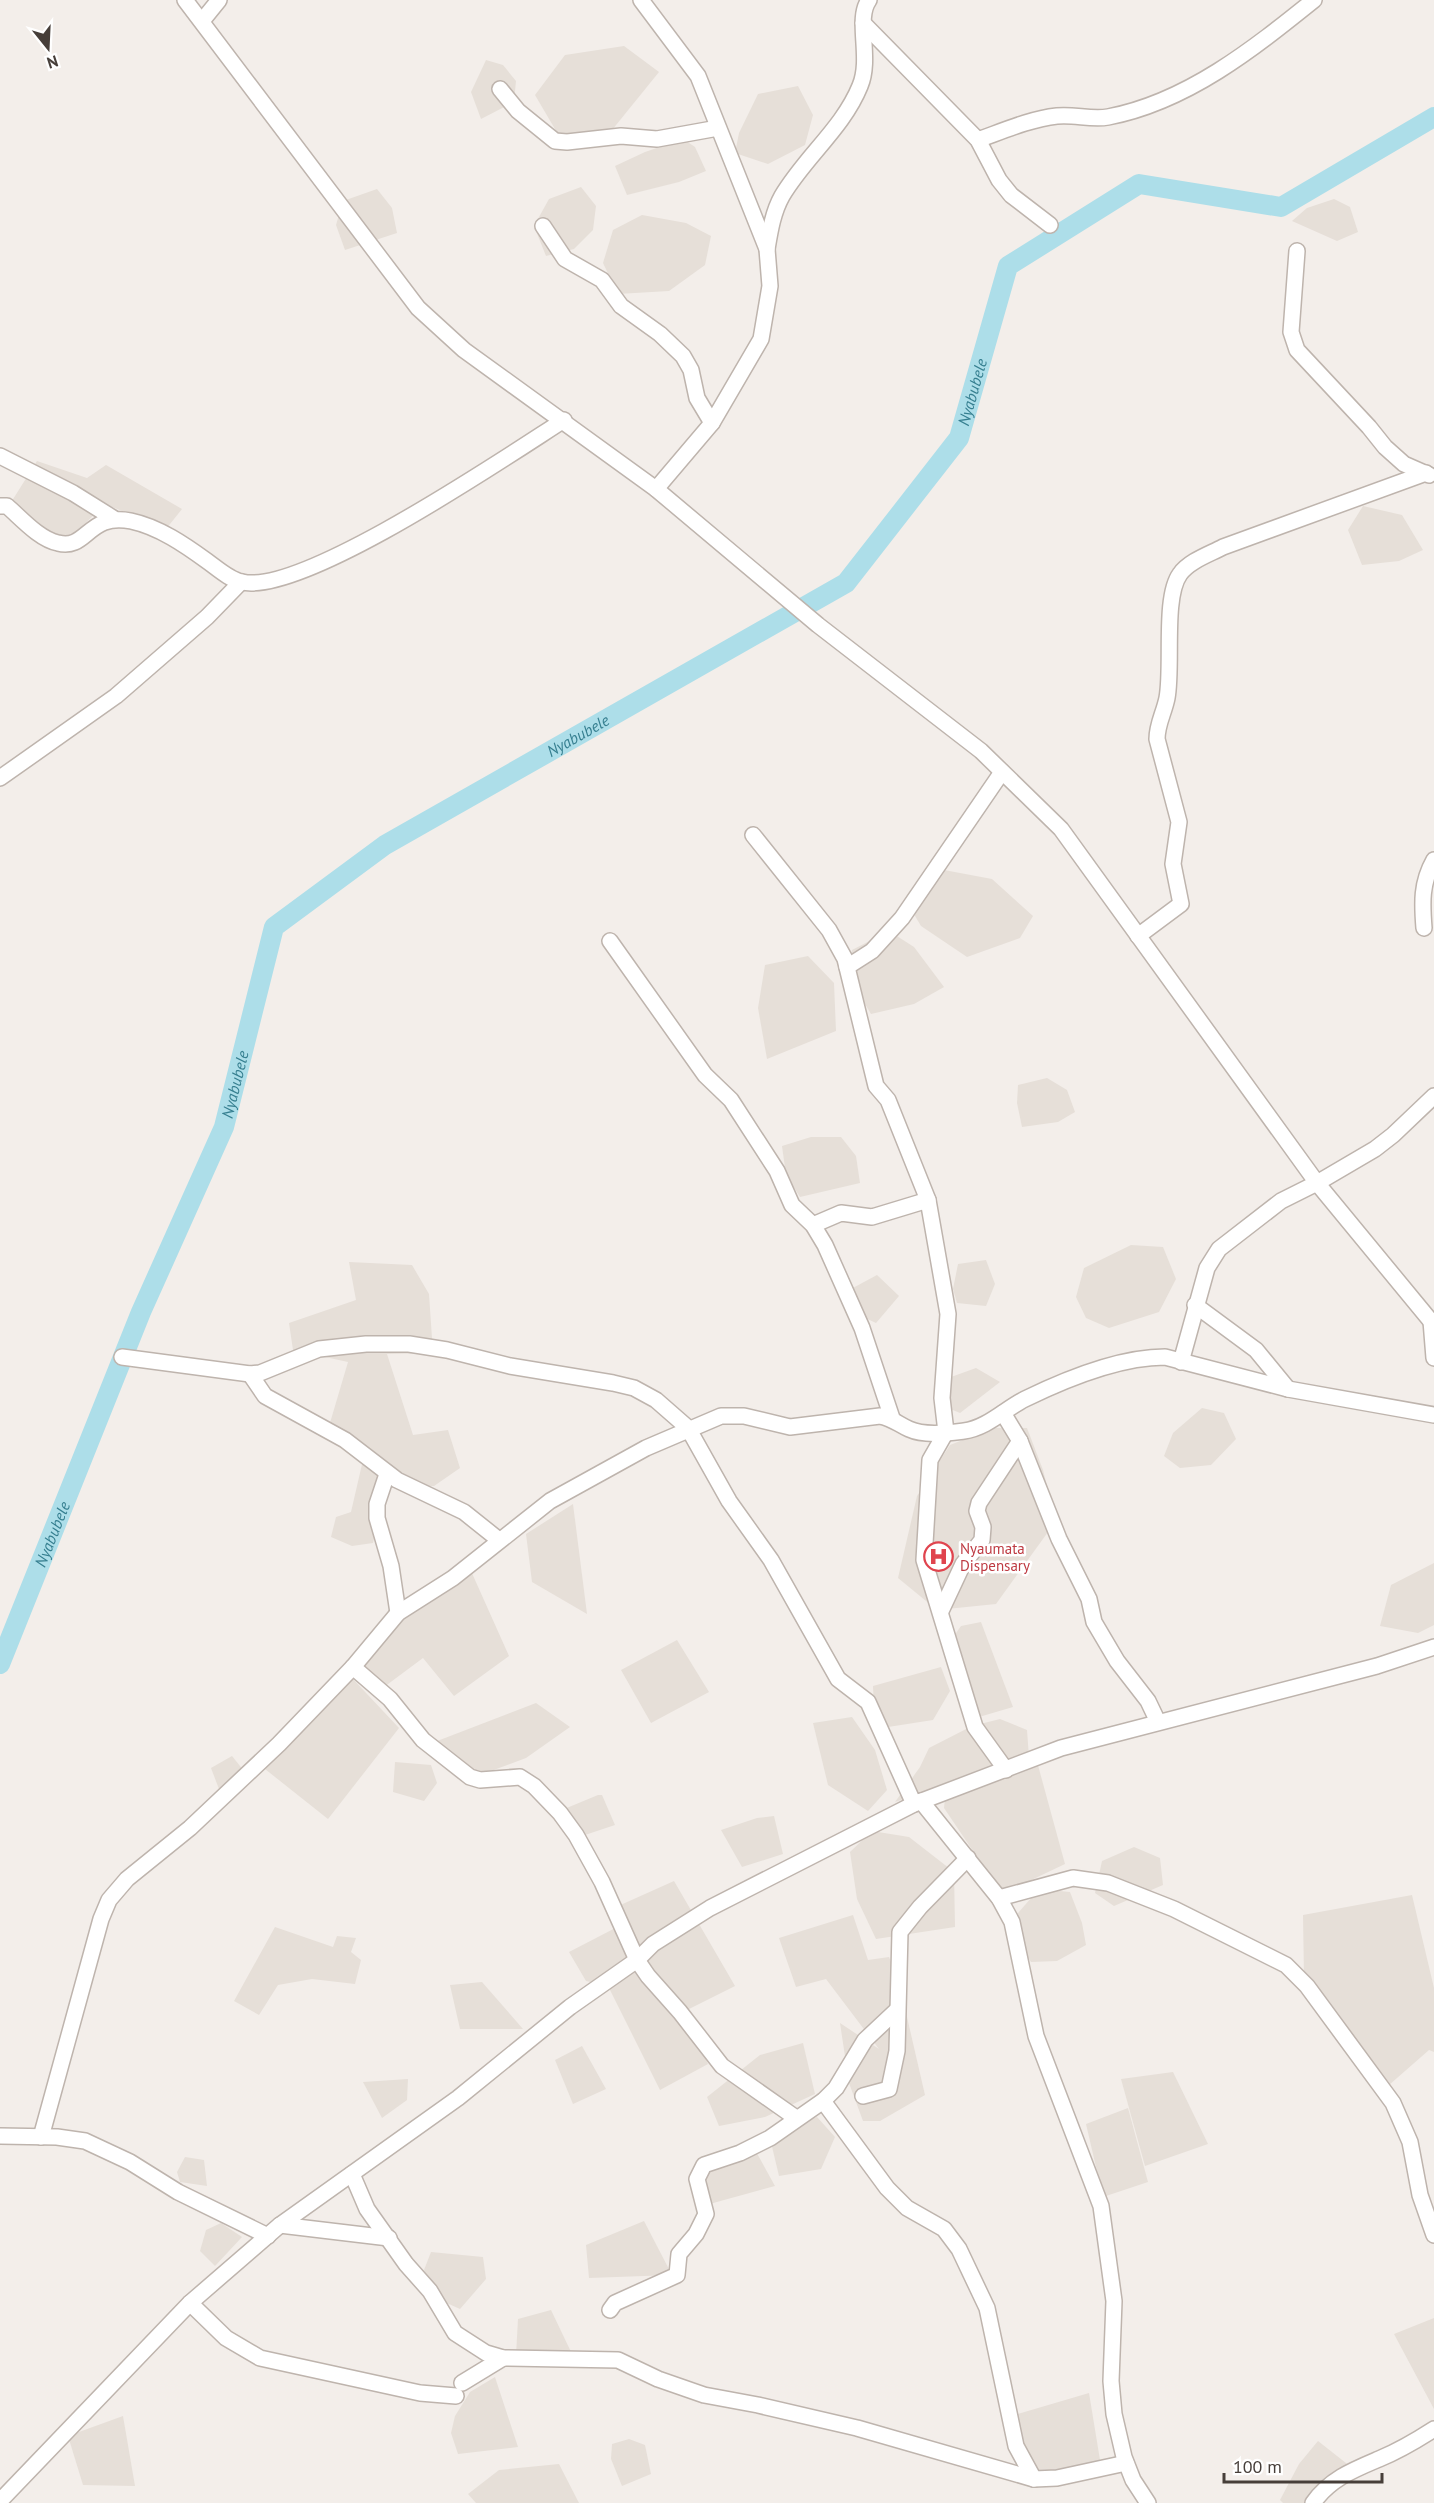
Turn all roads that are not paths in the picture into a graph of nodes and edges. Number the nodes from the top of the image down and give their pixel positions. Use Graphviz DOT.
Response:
graph roads {
  1 [pos="185,0"];
  2 [pos="219,0"];
  3 [pos="641,0"];
  4 [pos="868,0"];
  5 [pos="1314,0"];
  6 [pos="202,21"];
  7 [pos="863,23"];
  8 [pos="500,89"];
  9 [pos="718,128"];
  10 [pos="978,140"];
  11 [pos="1050,225"];
  12 [pos="543,226"];
  13 [pos="766,249"];
  14 [pos="1297,250"];
  15 [pos="564,420"];
  16 [pos="712,423"];
  17 [pos="0,456"];
  18 [pos="1430,476"];
  19 [pos="656,489"];
  20 [pos="0,506"];
  21 [pos="113,519"];
  22 [pos="241,582"];
  23 [pos="1002,772"];
  24 [pos="0,778"];
  25 [pos="753,835"];
  26 [pos="1434,860"];
  27 [pos="1424,928"];
  28 [pos="1138,936"];
  29 [pos="610,941"];
  30 [pos="847,967"];
  31 [pos="1434,1095"];
  32 [pos="1317,1183"];
  33 [pos="927,1200"];
  34 [pos="813,1225"];
  35 [pos="1195,1305"];
  36 [pos="1432,1323"];
  37 [pos="122,1357"];
  38 [pos="1434,1358"];
  39 [pos="1181,1362"];
  40 [pos="250,1374"];
  41 [pos="1288,1389"];
  42 [pos="1003,1413"];
  43 [pos="1434,1414"];
  44 [pos="892,1418"];
  45 [pos="688,1428"];
  46 [pos="946,1432"];
  47 [pos="1020,1441"];
  48 [pos="387,1474"];
  49 [pos="499,1540"];
  50 [pos="941,1611"];
  51 [pos="398,1613"];
  52 [pos="1434,1647"];
  53 [pos="353,1667"];
  54 [pos="1158,1722"];
  55 [pos="1006,1770"];
  56 [pos="917,1802"];
  57 [pos="968,1858"];
  58 [pos="999,1898"];
  59 [pos="637,1960"];
  60 [pos="897,2010"];
  61 [pos="863,2096"];
  62 [pos="823,2101"];
  63 [pos="796,2118"];
  64 [pos="0,2136"];
  65 [pos="40,2138"];
  66 [pos="352,2174"];
  67 [pos="280,2225"];
  68 [pos="1434,2235"];
  69 [pos="268,2236"];
  70 [pos="389,2238"];
  71 [pos="190,2303"];
  72 [pos="610,2310"];
  73 [pos="502,2358"];
  74 [pos="1434,2429"];
  75 [pos="1126,2463"];
  76 [pos="1034,2478"];
  77 [pos="0,2501"];
  78 [pos="1148,2503"];
  79 [pos="1313,2503"];
  1 -- 6 [label="street"];
  2 -- 6 [label="street"];
  3 -- 9 [label="street"];
  4 -- 7 [label="street"];
  5 -- 10 [label="street"];
  6 -- 15 [label="street"];
  7 -- 10 [label="street"];
  7 -- 13 [label="street"];
  8 -- 9 [label="street"];
  9 -- 13 [label="street"];
  10 -- 11 [label="street"];
  12 -- 16 [label="street"];
  13 -- 16 [label="street"];
  14 -- 18 [label="street"];
  15 -- 19 [label="street"];
  15 -- 22 [label="street"];
  16 -- 19 [label="street"];
  17 -- 21 [label="street"];
  18 -- 28 [label="street"];
  19 -- 23 [label="street"];
  20 -- 21 [label="street"];
  21 -- 22 [label="street"];
  22 -- 24 [label="street"];
  23 -- 28 [label="street"];
  23 -- 30 [label="street"];
  25 -- 30 [label="street"];
  26 -- 27 [label="street"];
  28 -- 32 [label="street"];
  29 -- 34 [label="street"];
  30 -- 33 [label="street"];
  31 -- 32 [label="street"];
  32 -- 35 [label="street"];
  32 -- 36 [label="street"];
  33 -- 34 [label="street"];
  33 -- 46 [label="street"];
  34 -- 44 [label="street"];
  35 -- 39 [label="street"];
  35 -- 41 [label="street"];
  36 -- 38 [label="street"];
  37 -- 40 [label="street"];
  39 -- 41 [label="street"];
  39 -- 42 [label="street"];
  40 -- 45 [label="street"];
  40 -- 48 [label="street"];
  41 -- 43 [label="street"];
  42 -- 46 [label="street"];
  42 -- 47 [label="street"];
  44 -- 45 [label="street"];
  44 -- 46 [label="street"];
  45 -- 49 [label="street"];
  45 -- 56 [label="street"];
  46 -- 50 [label="street"];
  47 -- 50 [label="street"];
  47 -- 54 [label="street"];
  48 -- 49 [label="street"];
  48 -- 51 [label="street"];
  49 -- 51 [label="street"];
  50 -- 55 [label="street"];
  51 -- 53 [label="street"];
  52 -- 54 [label="street"];
  53 -- 59 [label="street"];
  53 -- 65 [label="street"];
  54 -- 55 [label="street"];
  55 -- 56 [label="street"];
  56 -- 57 [label="street"];
  56 -- 59 [label="street"];
  57 -- 58 [label="street"];
  57 -- 60 [label="street"];
  58 -- 68 [label="street"];
  58 -- 75 [label="street"];
  59 -- 63 [label="street"];
  59 -- 66 [label="street"];
  60 -- 61 [label="street"];
  60 -- 62 [label="street"];
  62 -- 63 [label="street"];
  62 -- 76 [label="street"];
  63 -- 72 [label="street"];
  64 -- 65 [label="street"];
  65 -- 69 [label="street"];
  66 -- 67 [label="street"];
  66 -- 70 [label="street"];
  67 -- 69 [label="street"];
  67 -- 70 [label="street"];
  69 -- 71 [label="street"];
  70 -- 73 [label="street"];
  71 -- 73 [label="street"];
  71 -- 77 [label="street"];
  73 -- 76 [label="street"];
  74 -- 79 [label="street"];
  75 -- 76 [label="street"];
  75 -- 78 [label="street"];
}
